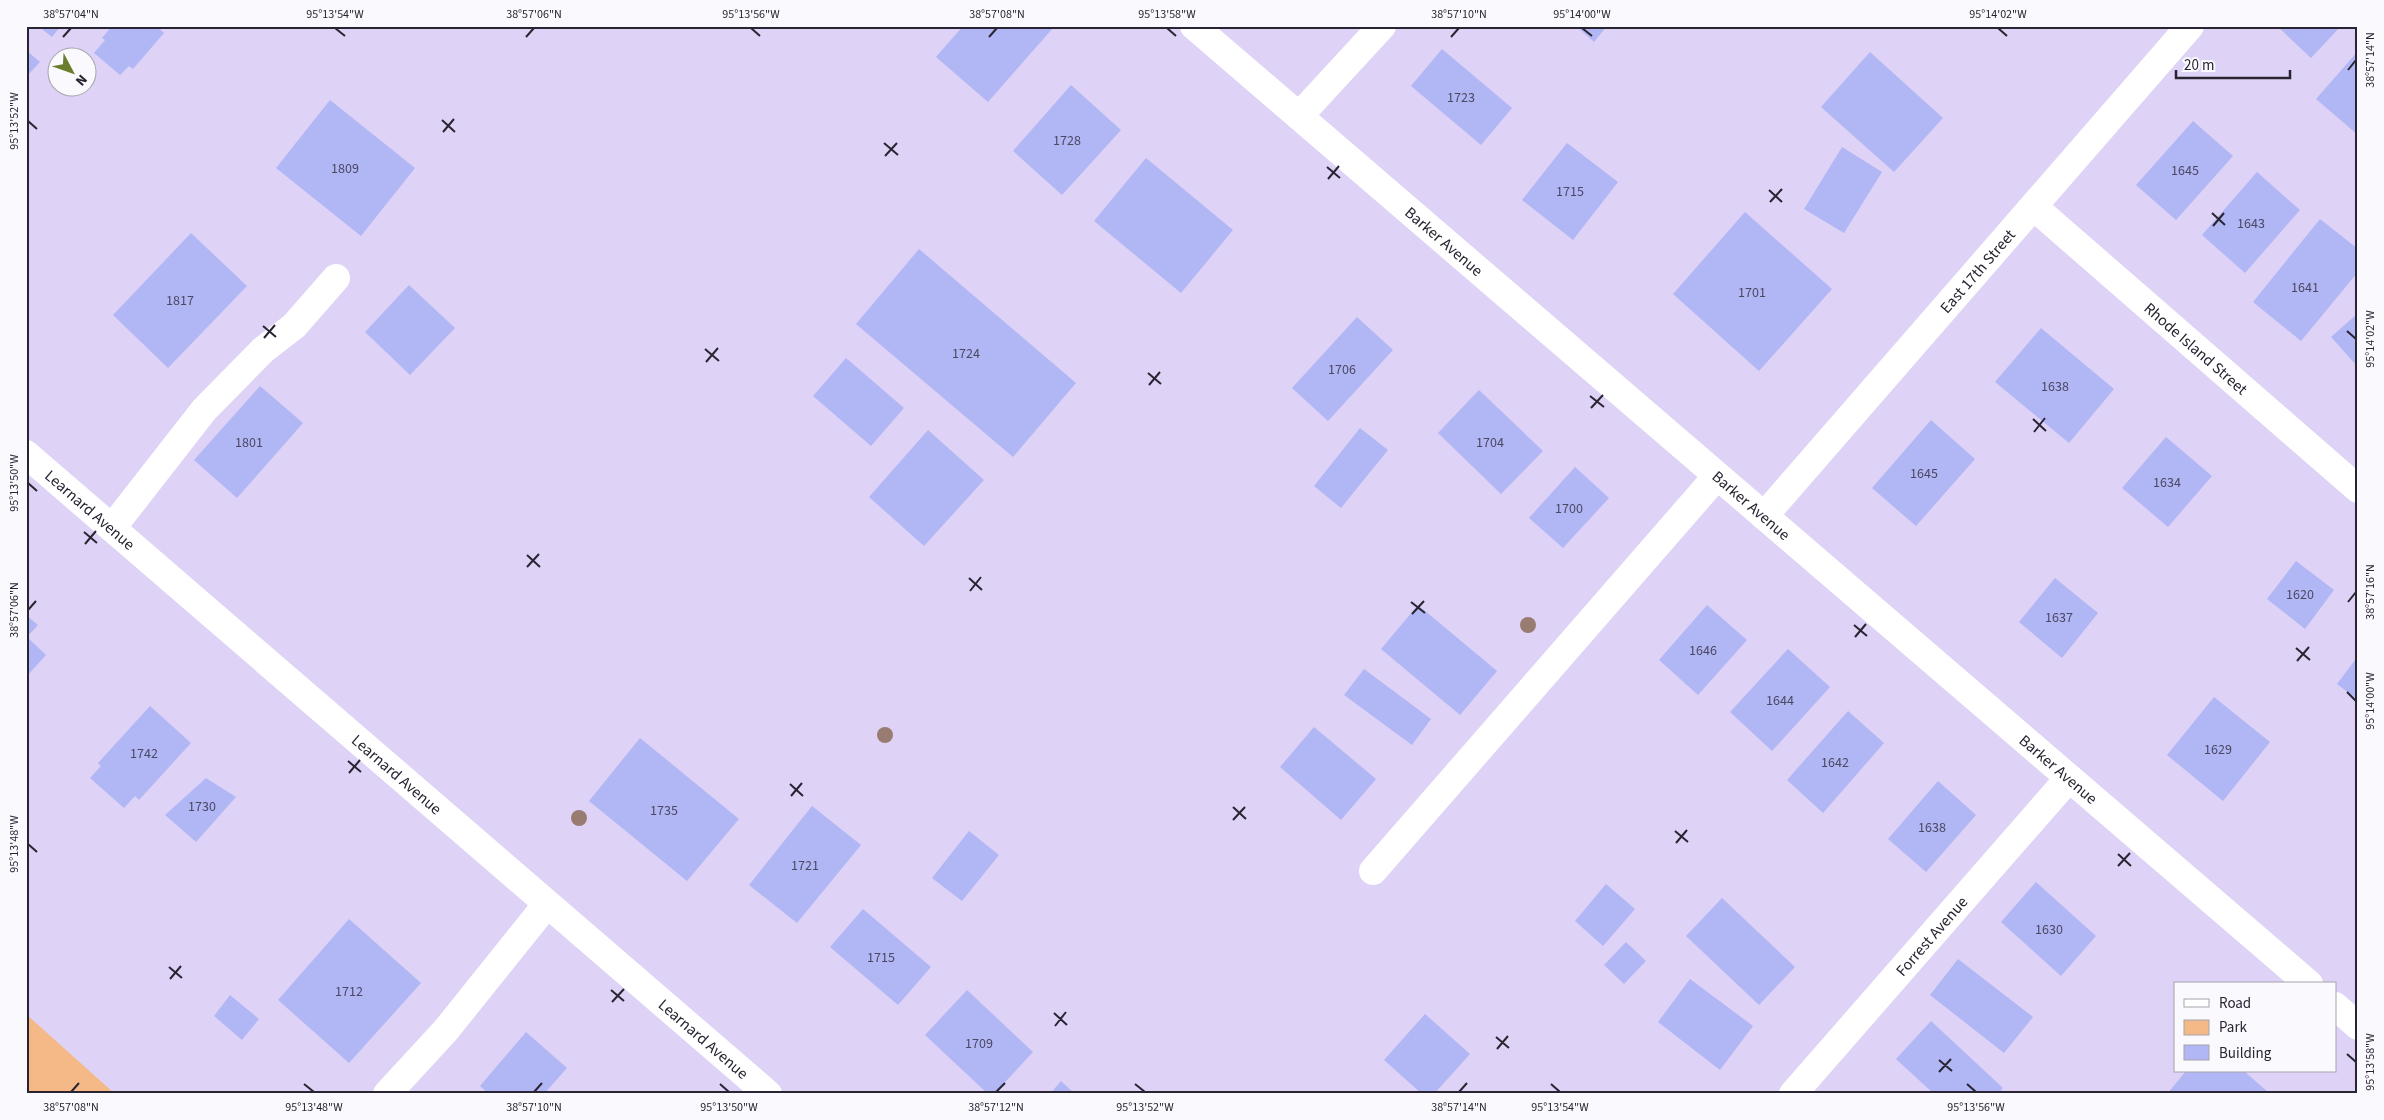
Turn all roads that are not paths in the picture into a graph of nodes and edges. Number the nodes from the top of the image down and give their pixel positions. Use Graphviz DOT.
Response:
graph roads {
  1 [pos="1194,26"];
  2 [pos="1382,26"];
  3 [pos="2190,26"];
  4 [pos="1299,116"];
  5 [pos="2034,207"];
  6 [pos="336,278"];
  7 [pos="26,454"];
  8 [pos="1717,476"];
  9 [pos="2358,489"];
  10 [pos="1764,516"];
  11 [pos="112,528"];
  12 [pos="2069,778"];
  13 [pos="1373,871"];
  14 [pos="546,904"];
  15 [pos="2307,982"];
  16 [pos="2336,1007"];
  17 [pos="2358,1026"];
  18 [pos="387,1094"];
  19 [pos="768,1094"];
  20 [pos="1794,1094"];
  1 -- 4 [label="street, Barker Avenue"];
  2 -- 4 [label="street"];
  3 -- 5 [label="street, East 17th Street"];
  4 -- 8 [label="street, Barker Avenue"];
  5 -- 9 [label="street, Rhode Island Street"];
  5 -- 10 [label="street, East 17th Street"];
  6 -- 11 [label="street"];
  7 -- 11 [label="street, Learnard Avenue"];
  8 -- 10 [label="street, Barker Avenue"];
  8 -- 13 [label="street"];
  10 -- 12 [label="street, Barker Avenue"];
  11 -- 14 [label="street, Learnard Avenue"];
  12 -- 15 [label="street, Barker Avenue"];
  12 -- 20 [label="street, Forrest Avenue"];
  14 -- 18 [label="street"];
  14 -- 19 [label="street, Learnard Avenue"];
  16 -- 17 [label="street"];
}
